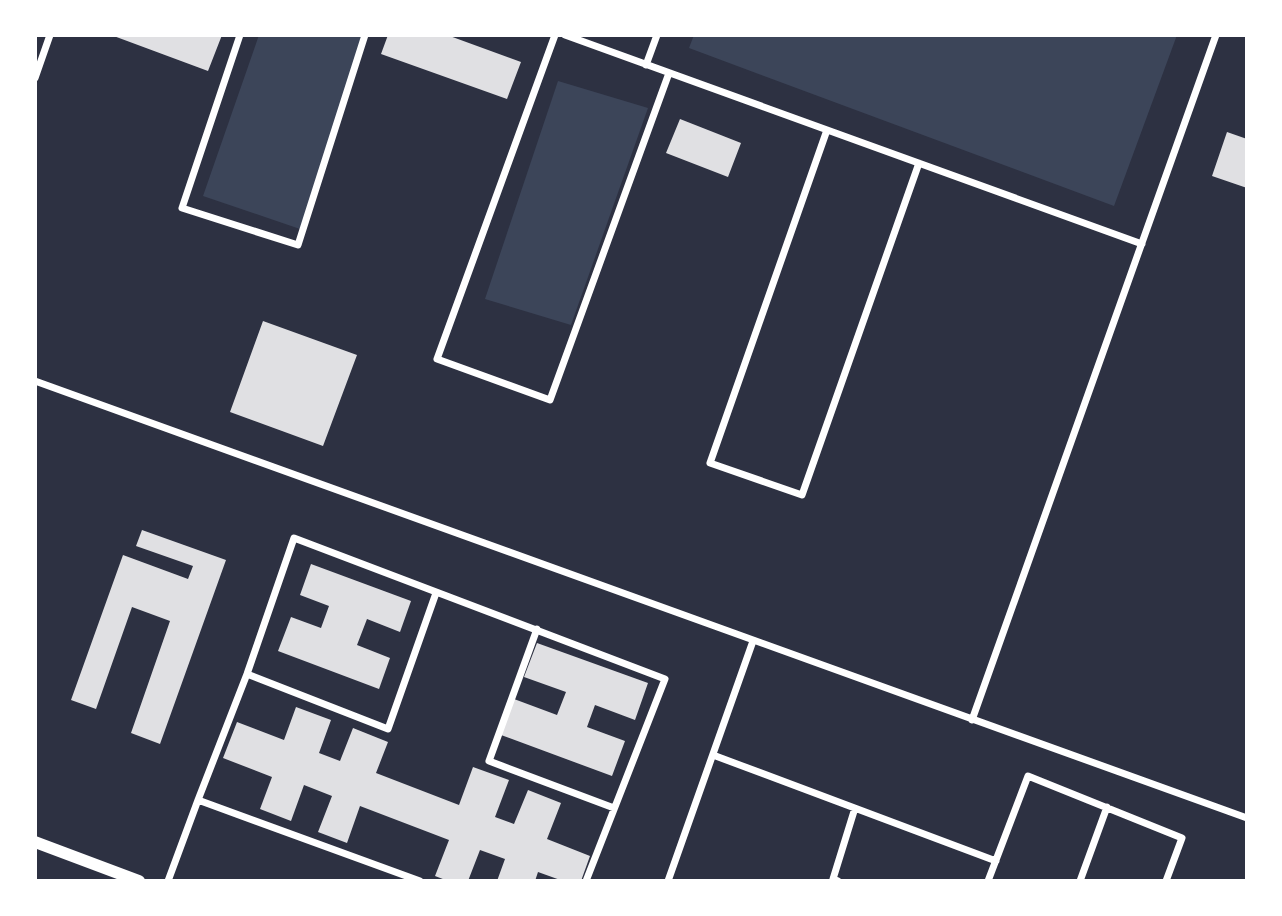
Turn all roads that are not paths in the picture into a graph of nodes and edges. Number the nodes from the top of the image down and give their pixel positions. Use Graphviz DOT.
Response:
graph roads {
  1 [pos="50,35"];
  2 [pos="240,35"];
  3 [pos="365,35"];
  4 [pos="555,35"];
  5 [pos="565,35"];
  6 [pos="657,35"];
  7 [pos="1216,35"];
  8 [pos="646,65"];
  9 [pos="669,73"];
  10 [pos="35,78"];
  11 [pos="827,130"];
  12 [pos="919,163"];
  13 [pos="1142,244"];
  14 [pos="35,381"];
  15 [pos="436,593"];
  16 [pos="537,629"];
  17 [pos="754,641"];
  18 [pos="247,674"];
  19 [pos="972,720"];
  20 [pos="713,755"];
  21 [pos="198,800"];
  22 [pos="1107,807"];
  23 [pos="614,808"];
  24 [pos="855,808"];
  25 [pos="1247,818"];
  26 [pos="35,842"];
  27 [pos="996,861"];
  28 [pos="139,881"];
  29 [pos="168,881"];
  30 [pos="419,881"];
  31 [pos="586,881"];
  32 [pos="668,881"];
  33 [pos="838,881"];
  34 [pos="988,881"];
  35 [pos="1080,881"];
  36 [pos="1166,881"];
  1 -- 10 [label="street"];
  2 -- 3 [label="street"];
  4 -- 9 [label="street"];
  5 -- 8 [label="street"];
  6 -- 8 [label="street"];
  7 -- 13 [label="street"];
  8 -- 9 [label="street"];
  9 -- 11 [label="street"];
  11 -- 12 [label="street"];
  11 -- 12 [label="street"];
  12 -- 13 [label="street"];
  13 -- 19 [label="street"];
  14 -- 17 [label="street"];
  15 -- 16 [label="street"];
  15 -- 18 [label="street"];
  15 -- 18 [label="street"];
  16 -- 23 [label="street"];
  16 -- 23 [label="street"];
  17 -- 19 [label="street"];
  17 -- 20 [label="street"];
  18 -- 21 [label="street"];
  19 -- 25 [label="street"];
  20 -- 24 [label="street"];
  20 -- 32 [label="street"];
  21 -- 29 [label="street"];
  21 -- 30 [label="street"];
  22 -- 27 [label="street"];
  22 -- 35 [label="street"];
  22 -- 36 [label="street"];
  23 -- 31 [label="street"];
  24 -- 27 [label="street"];
  24 -- 33 [label="street"];
  26 -- 28 [label="street"];
  27 -- 34 [label="street"];
}
